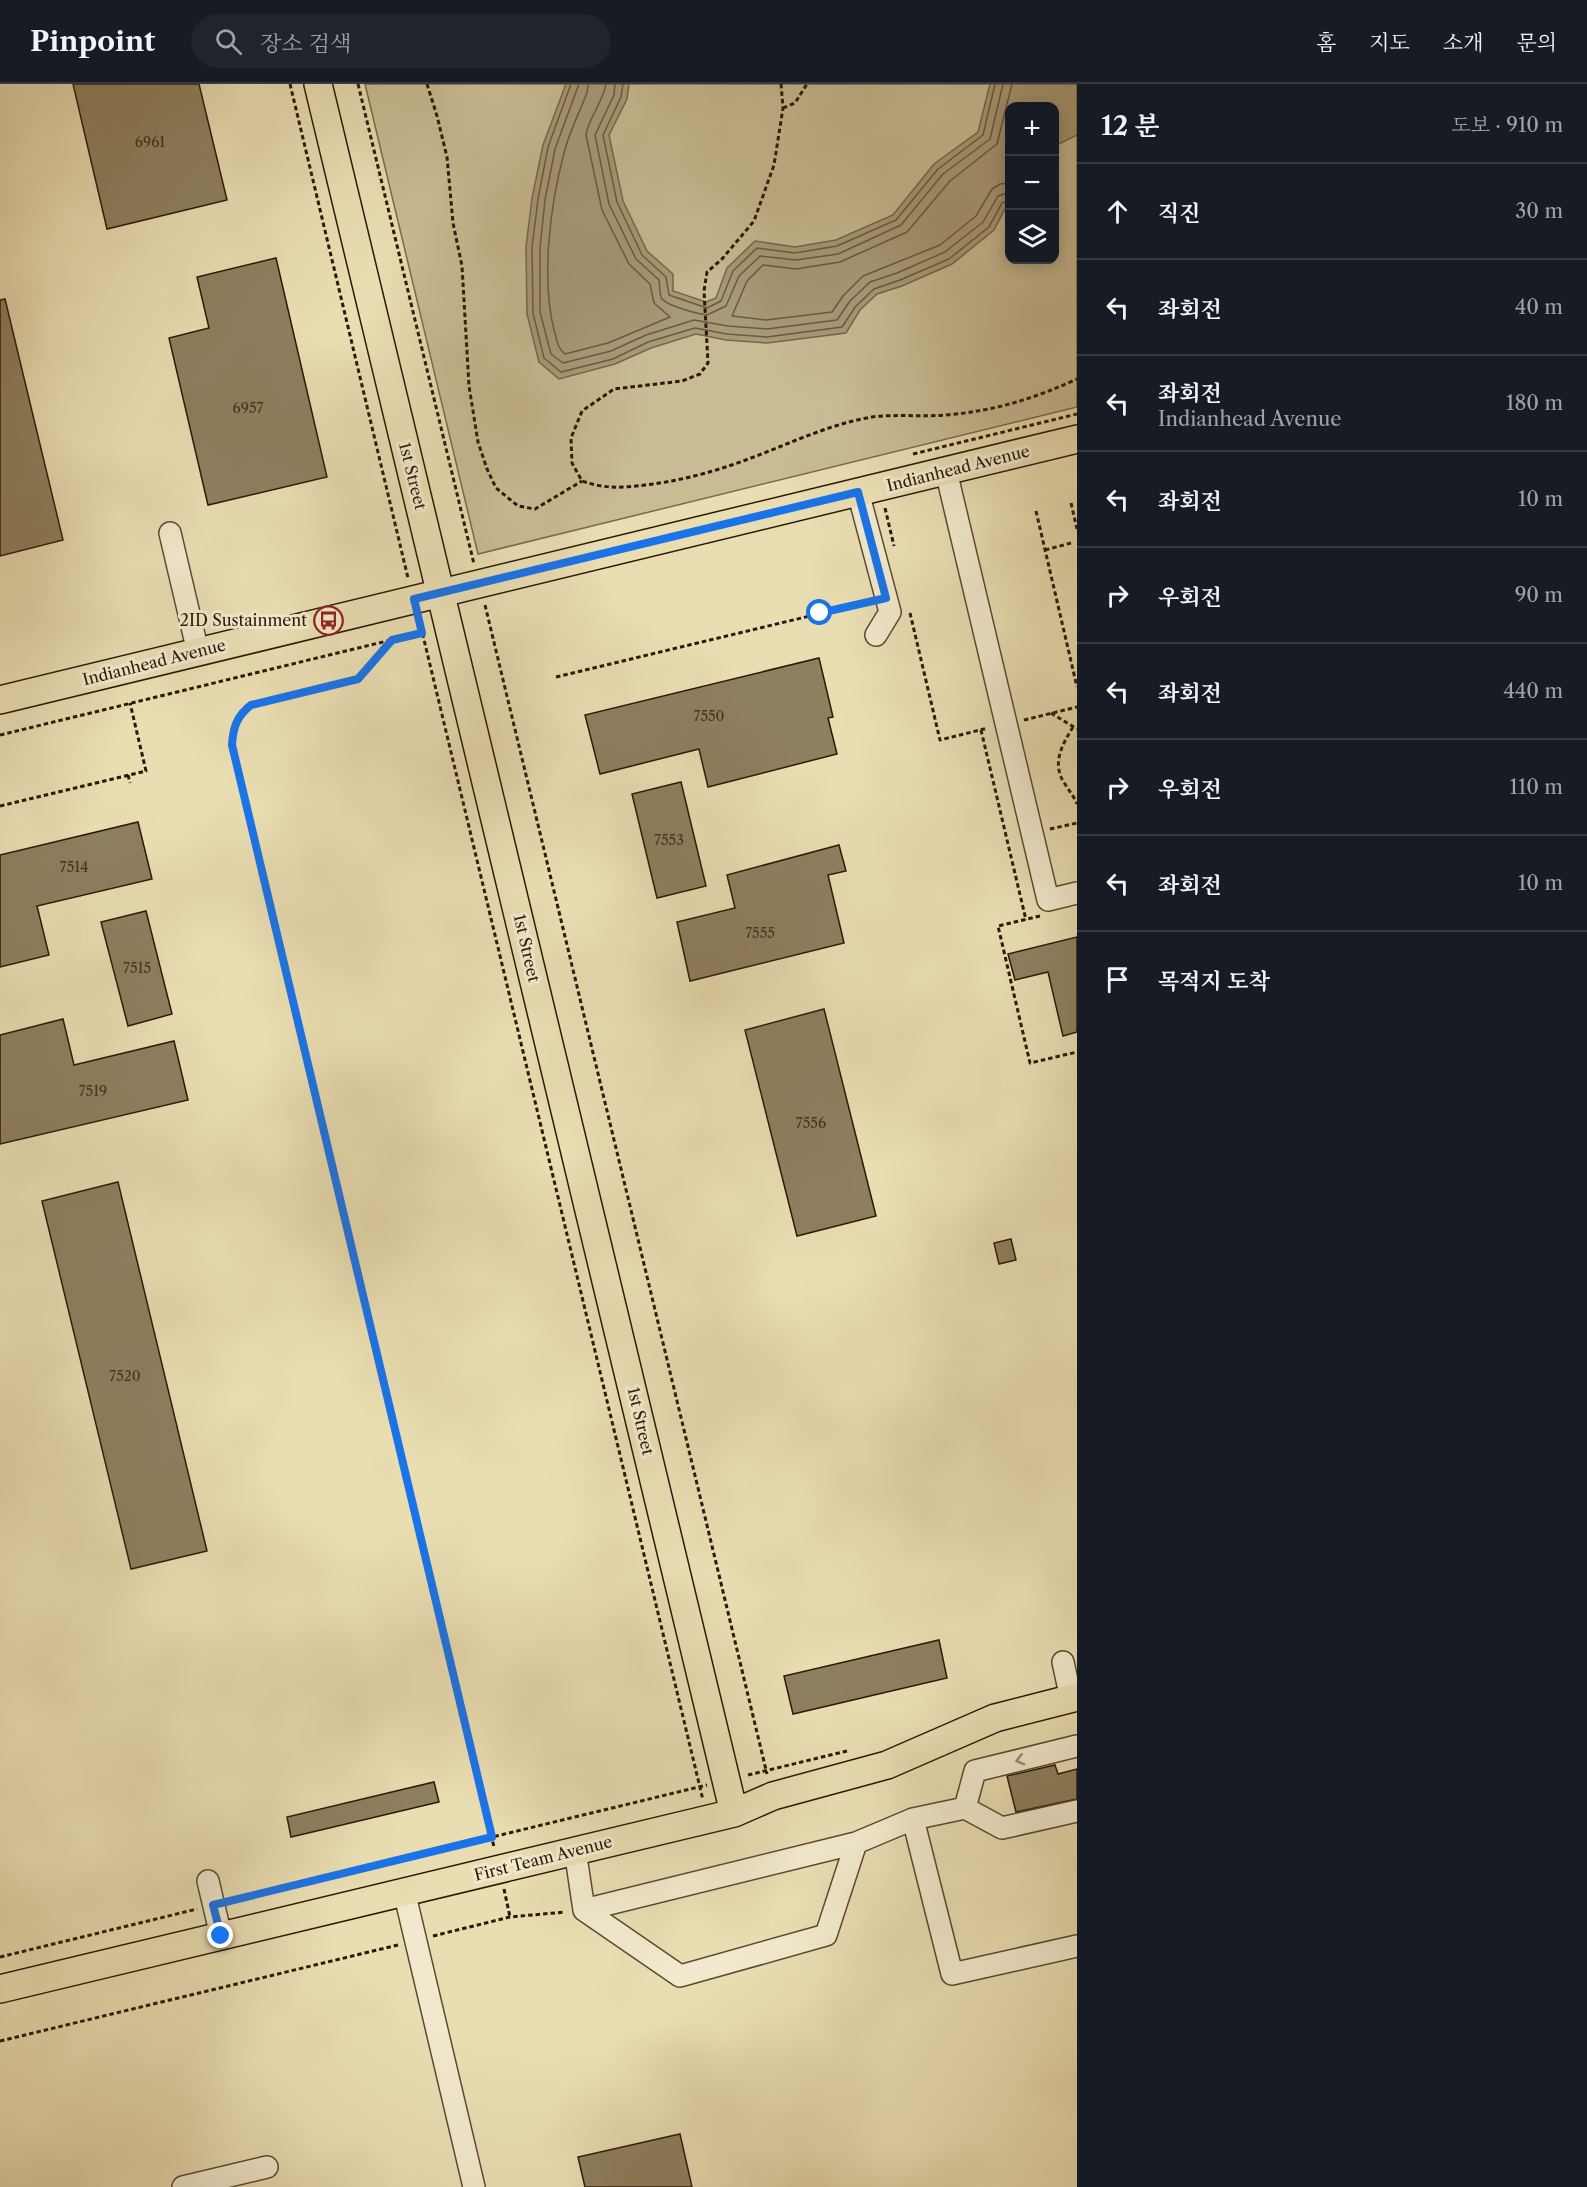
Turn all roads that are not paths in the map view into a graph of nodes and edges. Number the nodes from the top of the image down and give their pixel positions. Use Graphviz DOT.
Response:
graph roads {
  1 [pos="318,84"];
  2 [pos="1077,439"];
  3 [pos="946,471"];
  4 [pos="858,492"];
  5 [pos="170,533"];
  6 [pos="442,594"];
  7 [pos="876,635"];
  8 [pos="198,652"];
  9 [pos="0,700"];
  10 [pos="1077,893"];
  11 [pos="1063,1662"];
  12 [pos="1074,1698"];
  13 [pos="1077,1746"];
  14 [pos="965,1808"];
  15 [pos="1077,1811"];
  16 [pos="734,1813"];
  17 [pos="913,1819"];
  18 [pos="856,1843"];
  19 [pos="575,1850"];
  20 [pos="208,1881"];
  21 [pos="404,1892"];
  22 [pos="584,1910"];
  23 [pos="221,1936"];
  24 [pos="1077,1946"];
  25 [pos="0,1989"];
  26 [pos="267,2167"];
  27 [pos="183,2187"];
  28 [pos="474,2187"];
  1 -- 6 [label="main road, 1st Street"];
  2 -- 3 [label="main road, Indianhead Avenue"];
  3 -- 4 [label="main road, Indianhead Avenue"];
  3 -- 10 [label="lane"];
  4 -- 6 [label="main road, Indianhead Avenue"];
  4 -- 7 [label="lane"];
  5 -- 8 [label="lane"];
  6 -- 8 [label="main road, Indianhead Avenue"];
  6 -- 16 [label="main road, 1st Street"];
  8 -- 9 [label="main road, Indianhead Avenue"];
  11 -- 12 [label="lane"];
  12 -- 16 [label="main road, First Team Avenue"];
  13 -- 14 [label="lane, one-way"];
  14 -- 15 [label="lane"];
  14 -- 17 [label="lane"];
  16 -- 19 [label="main road, First Team Avenue"];
  17 -- 18 [label="lane"];
  17 -- 24 [label="lane"];
  18 -- 22 [label="lane"];
  18 -- 22 [label="lane"];
  19 -- 21 [label="main road, First Team Avenue"];
  19 -- 22 [label="lane"];
  20 -- 23 [label="lane"];
  21 -- 23 [label="main road, First Team Avenue"];
  21 -- 28 [label="lane"];
  23 -- 25 [label="main road, First Team Avenue"];
  26 -- 27 [label="lane"];
}
